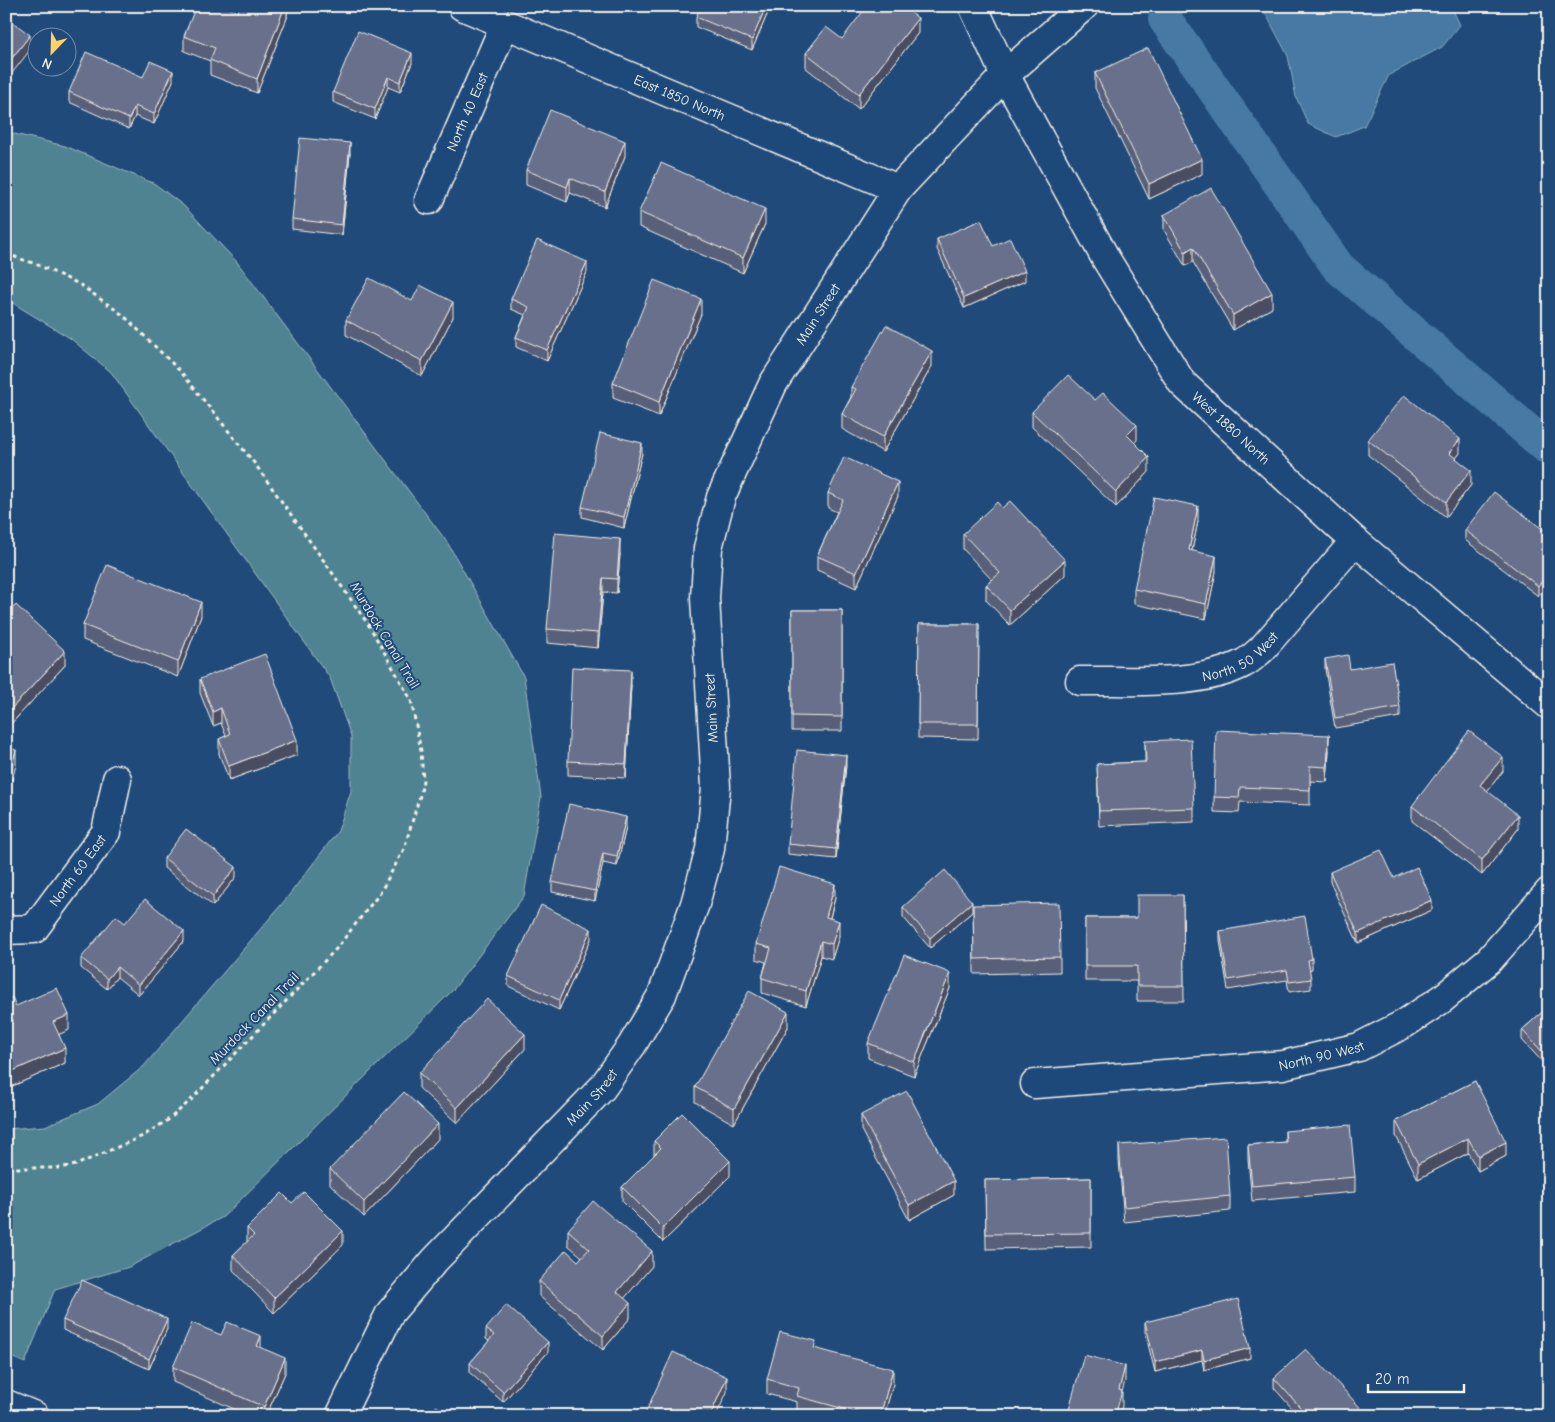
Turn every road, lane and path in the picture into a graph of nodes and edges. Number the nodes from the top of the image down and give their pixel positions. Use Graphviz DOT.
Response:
graph roads {
  1 [pos="462,6"];
  2 [pos="973,6"];
  3 [pos="1084,6"];
  4 [pos="505,24"];
  5 [pos="1005,75"];
  6 [pos="898,189"];
  7 [pos="429,200"];
  8 [pos="6,254"];
  9 [pos="1355,541"];
  10 [pos="1080,681"];
  11 [pos="1549,705"];
  12 [pos="117,779"];
  13 [pos="1549,892"];
  14 [pos="6,930"];
  15 [pos="1035,1084"];
  16 [pos="6,1168"];
  17 [pos="6,1404"];
  18 [pos="35,1416"];
  19 [pos="340,1416"];
  1 -- 4 [label="street, East 1850 North"];
  2 -- 5 [label="street, West 1880 North"];
  3 -- 5 [label="street, Main Street"];
  4 -- 6 [label="street, East 1850 North"];
  4 -- 7 [label="street, North 40 East"];
  5 -- 6 [label="street, Main Street"];
  5 -- 9 [label="street, West 1880 North"];
  6 -- 19 [label="street, Main Street"];
  8 -- 16 [label="path, Murdock Canal Trail"];
  9 -- 10 [label="street, North 50 West"];
  9 -- 11 [label="street, West 1880 North"];
  12 -- 14 [label="street, North 60 East"];
  13 -- 15 [label="street, North 90 West"];
  17 -- 18 [label="street"];
}
